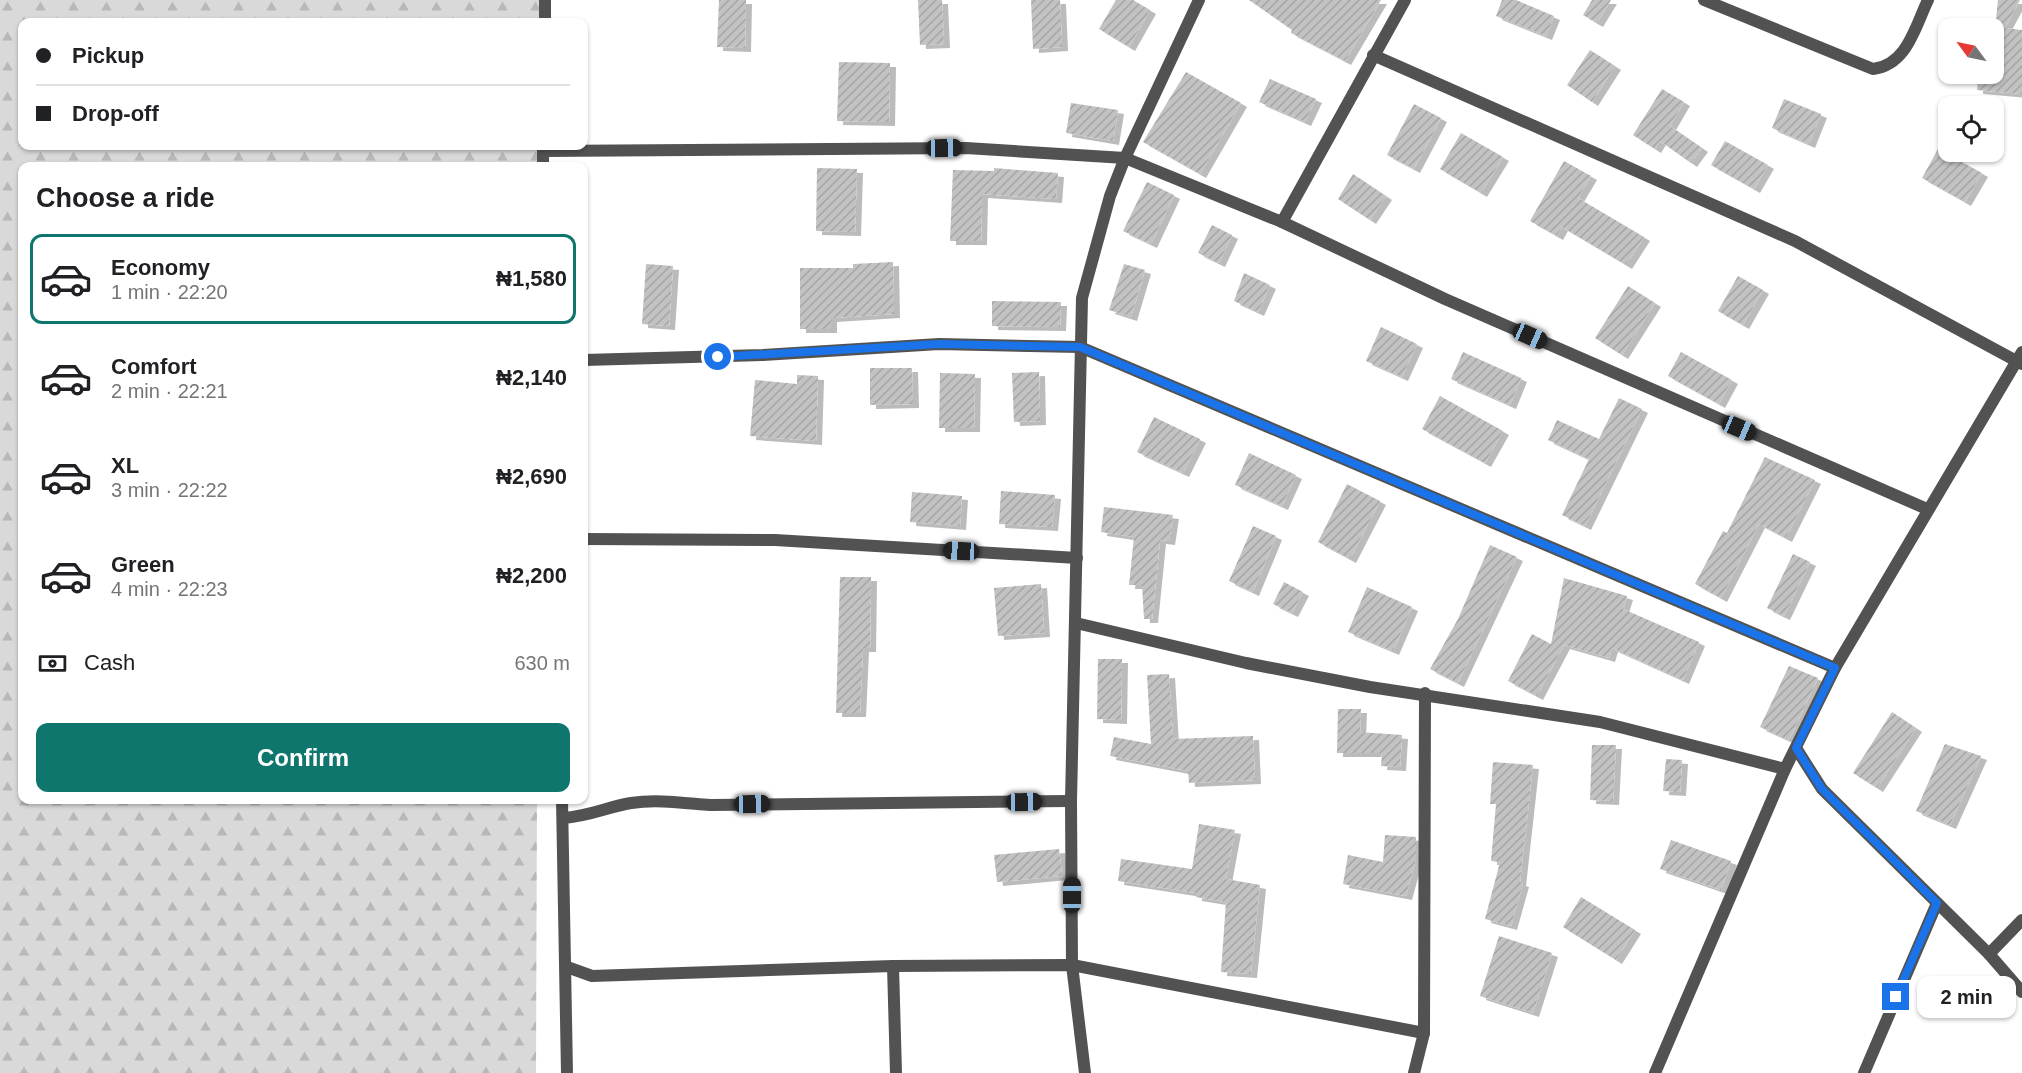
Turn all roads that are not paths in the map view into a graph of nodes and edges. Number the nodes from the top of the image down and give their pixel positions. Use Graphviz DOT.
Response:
graph roads {
  1 [pos="545,0"];
  2 [pos="1199,0"];
  3 [pos="1405,0"];
  4 [pos="1704,0"];
  5 [pos="1928,0"];
  6 [pos="544,18"];
  7 [pos="1373,55"];
  8 [pos="588,148"];
  9 [pos="1125,158"];
  10 [pos="1282,222"];
  11 [pos="1080,347"];
  12 [pos="2020,359"];
  13 [pos="588,360"];
  14 [pos="1928,509"];
  15 [pos="588,539"];
  16 [pos="1077,558"];
  17 [pos="1076,622"];
  18 [pos="1835,668"];
  19 [pos="1425,693"];
  20 [pos="1796,748"];
  21 [pos="1785,769"];
  22 [pos="1071,801"];
  23 [pos="562,804"];
  24 [pos="563,818"];
  25 [pos="1937,903"];
  26 [pos="2022,920"];
  27 [pos="1989,954"];
  28 [pos="1072,965"];
  29 [pos="893,966"];
  30 [pos="567,967"];
  31 [pos="2022,992"];
  32 [pos="1424,1033"];
  33 [pos="567,1073"];
  34 [pos="896,1073"];
  35 [pos="1085,1073"];
  36 [pos="1414,1073"];
  37 [pos="1655,1073"];
  38 [pos="1864,1073"];
  1 -- 6 [label="street"];
  2 -- 9 [label="street"];
  3 -- 7 [label="street"];
  4 -- 5 [label="street"];
  7 -- 10 [label="street"];
  7 -- 12 [label="street"];
  8 -- 9 [label="street"];
  9 -- 10 [label="street"];
  9 -- 11 [label="street"];
  10 -- 14 [label="street"];
  11 -- 13 [label="street"];
  11 -- 16 [label="street"];
  11 -- 18 [label="street"];
  12 -- 14 [label="street"];
  14 -- 18 [label="street"];
  15 -- 16 [label="street"];
  16 -- 17 [label="street"];
  17 -- 19 [label="street"];
  17 -- 22 [label="street"];
  18 -- 20 [label="street"];
  19 -- 21 [label="street"];
  19 -- 32 [label="street"];
  20 -- 21 [label="street"];
  20 -- 25 [label="street"];
  21 -- 37 [label="street"];
  22 -- 24 [label="street"];
  22 -- 28 [label="street"];
  23 -- 24 [label="street"];
  24 -- 30 [label="street"];
  25 -- 27 [label="street"];
  25 -- 38 [label="street"];
  26 -- 27 [label="street"];
  27 -- 31 [label="street"];
  28 -- 29 [label="street"];
  28 -- 32 [label="street"];
  28 -- 35 [label="street"];
  29 -- 30 [label="street"];
  29 -- 34 [label="street"];
  30 -- 33 [label="street"];
  32 -- 36 [label="street"];
}
